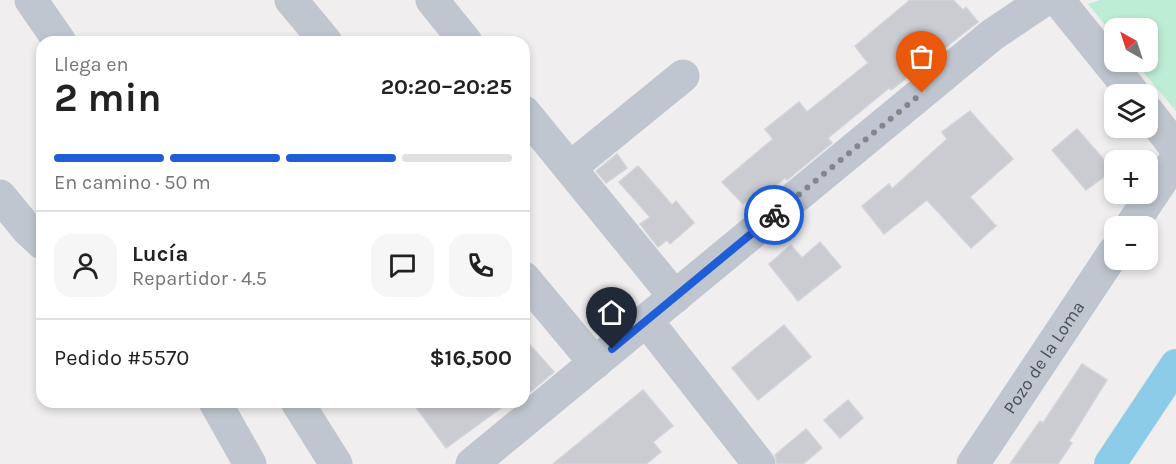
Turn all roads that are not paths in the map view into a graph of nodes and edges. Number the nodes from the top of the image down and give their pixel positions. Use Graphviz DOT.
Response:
graph roads {
  1 [pos="31,0"];
  2 [pos="291,0"];
  3 [pos="432,0"];
  4 [pos="1044,0"];
  5 [pos="1058,0"];
  6 [pos="56,36"];
  7 [pos="321,36"];
  8 [pos="461,36"];
  9 [pos="684,76"];
  10 [pos="1126,84"];
  11 [pos="530,119"];
  12 [pos="1158,125"];
  13 [pos="1176,148"];
  14 [pos="1176,159"];
  15 [pos="570,168"];
  16 [pos="0,196"];
  17 [pos="1138,216"];
  18 [pos="36,237"];
  19 [pos="1104,267"];
  20 [pos="530,285"];
  21 [pos="675,297"];
  22 [pos="647,321"];
  23 [pos="595,363"];
  24 [pos="217,408"];
  25 [pos="301,408"];
  26 [pos="250,464"];
  27 [pos="336,464"];
  28 [pos="472,464"];
  29 [pos="759,464"];
  30 [pos="973,464"];
  1 -- 6 [label="street"];
  2 -- 7 [label="street"];
  3 -- 8 [label="street"];
  4 -- 21 [label="street"];
  5 -- 10 [label="street"];
  9 -- 15 [label="street"];
  11 -- 15 [label="street"];
  12 -- 13 [label="street"];
  14 -- 17 [label="street"];
  15 -- 21 [label="street"];
  16 -- 18 [label="street"];
  19 -- 30 [label="street, Pozo de la Loma"];
  20 -- 23 [label="street"];
  21 -- 22 [label="street"];
  22 -- 23 [label="street"];
  22 -- 29 [label="street"];
  23 -- 28 [label="street"];
  24 -- 26 [label="street"];
  25 -- 27 [label="street"];
}
